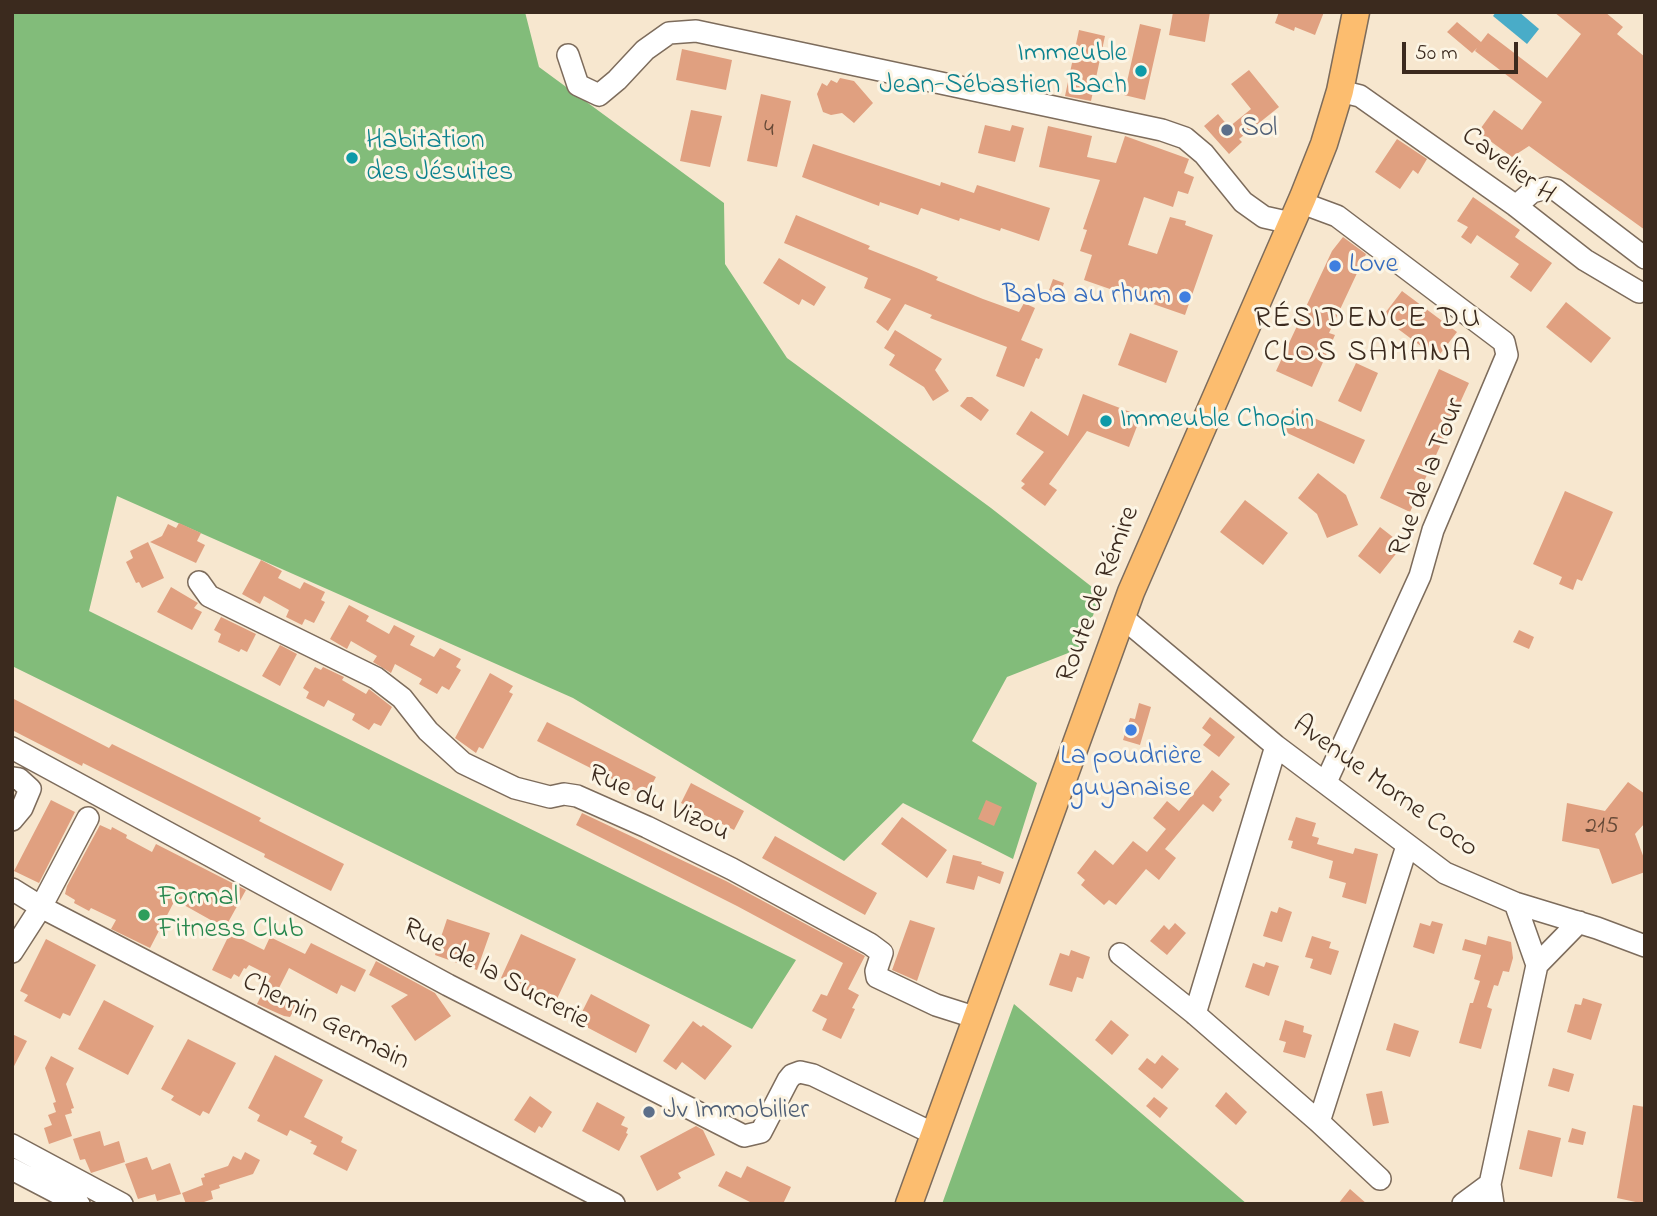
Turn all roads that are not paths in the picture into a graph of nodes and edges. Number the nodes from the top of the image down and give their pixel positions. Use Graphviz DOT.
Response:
graph roads {
  1 [pos="1356,12"];
  2 [pos="568,55"];
  3 [pos="1340,91"];
  4 [pos="1303,197"];
  5 [pos="1516,206"];
  6 [pos="1291,223"];
  7 [pos="1645,258"];
  8 [pos="1639,292"];
  9 [pos="199,582"];
  10 [pos="1122,617"];
  11 [pos="1276,746"];
  12 [pos="12,748"];
  13 [pos="12,778"];
  14 [pos="1326,782"];
  15 [pos="88,818"];
  16 [pos="12,820"];
  17 [pos="1408,846"];
  18 [pos="12,890"];
  19 [pos="1515,902"];
  20 [pos="41,907"];
  21 [pos="1579,922"];
  22 [pos="1645,946"];
  23 [pos="12,952"];
  24 [pos="1120,954"];
  25 [pos="1537,965"];
  26 [pos="1195,1014"];
  27 [pos="976,1018"];
  28 [pos="1319,1122"];
  29 [pos="934,1134"];
  30 [pos="12,1145"];
  31 [pos="12,1169"];
  32 [pos="1380,1179"];
  33 [pos="1492,1194"];
  34 [pos="79,1204"];
  35 [pos="122,1204"];
  36 [pos="614,1204"];
  37 [pos="909,1204"];
  38 [pos="1463,1204"];
  1 -- 3 [label="main road, Route de Rémire"];
  2 -- 6 [label="street"];
  3 -- 4 [label="main road, Route de Rémire"];
  3 -- 5 [label="street, Cavelier H"];
  4 -- 6 [label="main road, Route de Rémire"];
  4 -- 14 [label="street, Rue de la Tour"];
  5 -- 7 [label="street"];
  5 -- 8 [label="street, Cavelier H"];
  6 -- 10 [label="main road, Route de Rémire"];
  9 -- 27 [label="street, Rue du Vizou"];
  10 -- 11 [label="street, Avenue Morne Coco"];
  10 -- 27 [label="main road, Route de Rémire"];
  11 -- 14 [label="street, Avenue Morne Coco"];
  11 -- 26 [label="street"];
  12 -- 29 [label="street, Rue de la Sucrerie"];
  13 -- 16 [label="street"];
  14 -- 17 [label="street, Avenue Morne Coco"];
  15 -- 20 [label="street"];
  17 -- 19 [label="street, Avenue Morne Coco"];
  17 -- 28 [label="street"];
  18 -- 20 [label="street, Chemin Germain"];
  19 -- 21 [label="street, Avenue Morne Coco"];
  19 -- 25 [label="street"];
  20 -- 23 [label="street"];
  20 -- 36 [label="street, Chemin Germain"];
  21 -- 22 [label="street, Avenue Morne Coco"];
  21 -- 25 [label="street"];
  24 -- 26 [label="street"];
  25 -- 33 [label="street"];
  26 -- 28 [label="street"];
  27 -- 29 [label="main road, Route de Rémire"];
  28 -- 32 [label="street"];
  29 -- 37 [label="main road, Route de Rémire"];
  30 -- 35 [label="street"];
  31 -- 34 [label="street"];
  33 -- 38 [label="street"];
}
